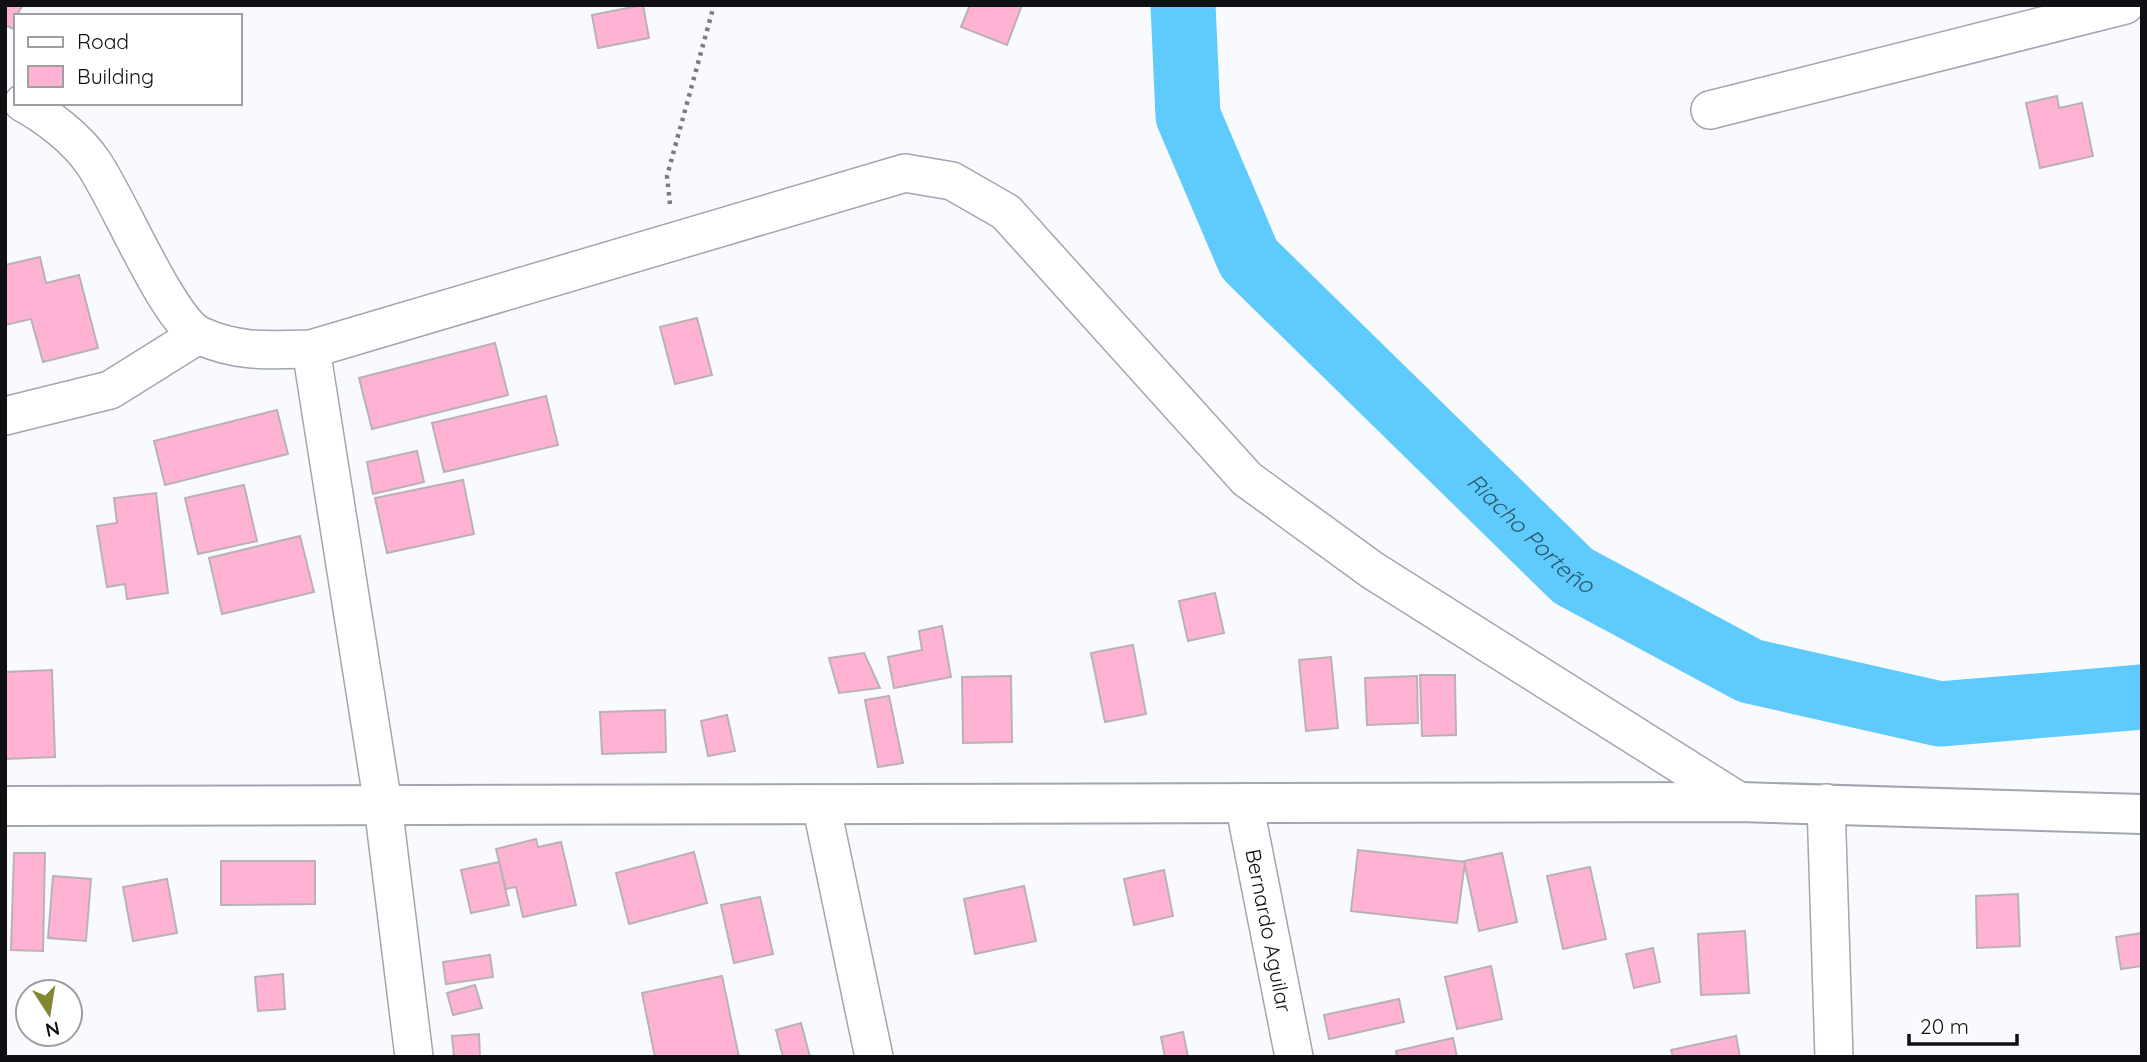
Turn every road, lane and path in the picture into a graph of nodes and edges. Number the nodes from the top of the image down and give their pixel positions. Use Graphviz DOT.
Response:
graph roads {
  1 [pos="714,5"];
  2 [pos="2125,5"];
  3 [pos="27,105"];
  4 [pos="1710,110"];
  5 [pos="674,243"];
  6 [pos="198,335"];
  7 [pos="311,349"];
  8 [pos="5,416"];
  9 [pos="1740,802"];
  10 [pos="1244,803"];
  11 [pos="1826,803"];
  12 [pos="821,804"];
  13 [pos="383,805"];
  14 [pos="5,806"];
  15 [pos="2142,814"];
  16 [pos="414,1057"];
  17 [pos="874,1057"];
  18 [pos="1294,1057"];
  19 [pos="1834,1057"];
  1 -- 5 [label="path"];
  2 -- 4 [label="street"];
  3 -- 6 [label="street"];
  5 -- 7 [label="street"];
  5 -- 9 [label="street"];
  6 -- 7 [label="street"];
  6 -- 8 [label="street"];
  7 -- 13 [label="street"];
  9 -- 10 [label="street"];
  9 -- 11 [label="street"];
  10 -- 12 [label="street"];
  10 -- 18 [label="street, Bernardo Aguilar"];
  11 -- 15 [label="street"];
  11 -- 19 [label="street"];
  12 -- 13 [label="street"];
  12 -- 17 [label="street"];
  13 -- 14 [label="street"];
  13 -- 16 [label="street"];
}
